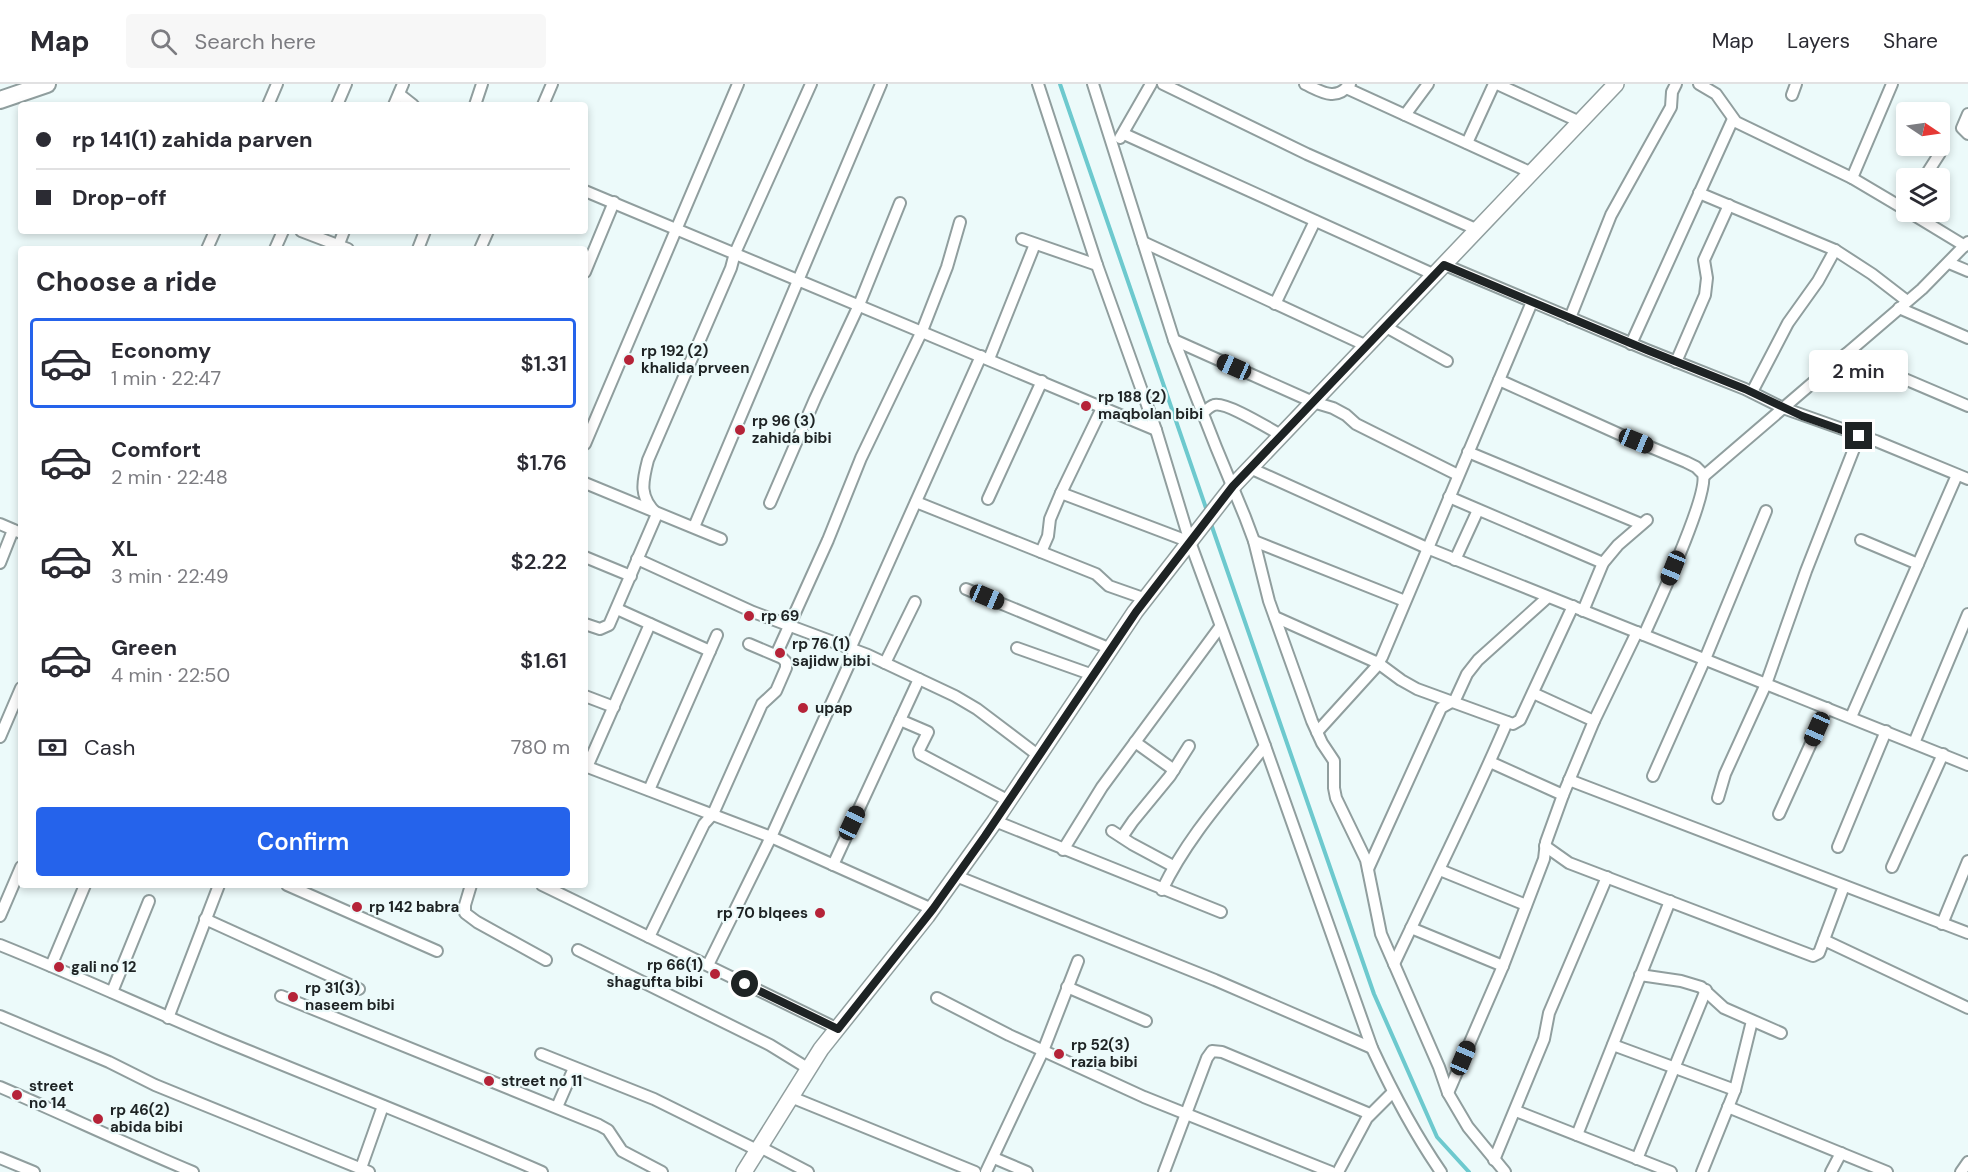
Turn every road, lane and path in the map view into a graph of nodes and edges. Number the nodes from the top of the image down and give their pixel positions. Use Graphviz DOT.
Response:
graph roads {
  1 [pos="47,84"];
  2 [pos="277,84"];
  3 [pos="346,84"];
  4 [pos="482,84"];
  5 [pos="552,84"];
  6 [pos="738,84"];
  7 [pos="811,84"];
  8 [pos="881,84"];
  9 [pos="1038,84"];
  10 [pos="1093,84"];
  11 [pos="1151,84"];
  12 [pos="1163,84"];
  13 [pos="1305,84"];
  14 [pos="1428,84"];
  15 [pos="1495,84"];
  16 [pos="1616,84"];
  17 [pos="1676,84"];
  18 [pos="1699,84"];
  19 [pos="1892,84"];
  20 [pos="1348,86"];
  21 [pos="401,89"];
  22 [pos="0,100"];
  23 [pos="269,102"];
  24 [pos="338,102"];
  25 [pos="411,102"];
  26 [pos="475,102"];
  27 [pos="544,102"];
  28 [pos="1968,114"];
  29 [pos="1405,115"];
  30 [pos="1733,119"];
  31 [pos="1580,122"];
  32 [pos="1124,134"];
  33 [pos="1968,134"];
  34 [pos="1112,142"];
  35 [pos="1467,143"];
  36 [pos="1532,173"];
  37 [pos="1852,178"];
  38 [pos="588,191"];
  39 [pos="1699,193"];
  40 [pos="614,202"];
  41 [pos="900,203"];
  42 [pos="1896,204"];
  43 [pos="1729,205"];
  44 [pos="1315,221"];
  45 [pos="960,222"];
  46 [pos="1928,222"];
  47 [pos="675,228"];
  48 [pos="1478,230"];
  49 [pos="308,234"];
  50 [pos="1022,239"];
  51 [pos="1143,242"];
  52 [pos="1035,244"];
  53 [pos="1966,244"];
  54 [pos="336,246"];
  55 [pos="1835,250"];
  56 [pos="735,253"];
  57 [pos="1949,263"];
  58 [pos="588,265"];
  59 [pos="1097,265"];
  60 [pos="1440,270"];
  61 [pos="1968,271"];
  62 [pos="798,279"];
  63 [pos="1532,302"];
  64 [pos="1275,304"];
  65 [pos="1903,304"];
  66 [pos="860,305"];
  67 [pos="1570,318"];
  68 [pos="1386,327"];
  69 [pos="922,331"];
  70 [pos="1968,338"];
  71 [pos="1174,340"];
  72 [pos="1630,344"];
  73 [pos="1367,346"];
  74 [pos="1846,354"];
  75 [pos="985,357"];
  76 [pos="1447,361"];
  77 [pos="1676,362"];
  78 [pos="1499,380"];
  79 [pos="1042,381"];
  80 [pos="1752,392"];
  81 [pos="1313,402"];
  82 [pos="1103,406"];
  83 [pos="1968,406"];
  84 [pos="1783,408"];
  85 [pos="1202,414"];
  86 [pos="1156,430"];
  87 [pos="1281,435"];
  88 [pos="1859,436"];
  89 [pos="588,437"];
  90 [pos="1468,452"];
  91 [pos="1250,468"];
  92 [pos="1458,475"];
  93 [pos="1704,476"];
  94 [pos="1963,477"];
  95 [pos="588,484"];
  96 [pos="1231,490"];
  97 [pos="1061,494"];
  98 [pos="1449,497"];
  99 [pos="988,499"];
  100 [pos="916,502"];
  101 [pos="770,503"];
  102 [pos="1478,510"];
  103 [pos="1766,511"];
  104 [pos="657,514"];
  105 [pos="0,524"];
  106 [pos="694,527"];
  107 [pos="17,531"];
  108 [pos="721,539"];
  109 [pos="1861,540"];
  110 [pos="1254,541"];
  111 [pos="1190,542"];
  112 [pos="1427,548"];
  113 [pos="1041,552"];
  114 [pos="588,558"];
  115 [pos="637,559"];
  116 [pos="1455,560"];
  117 [pos="0,563"];
  118 [pos="1603,563"];
  119 [pos="1918,564"];
  120 [pos="631,576"];
  121 [pos="966,589"];
  122 [pos="1548,597"];
  123 [pos="1146,599"];
  124 [pos="1405,601"];
  125 [pos="915,602"];
  126 [pos="1578,608"];
  127 [pos="617,609"];
  128 [pos="1968,614"];
  129 [pos="1275,617"];
  130 [pos="650,624"];
  131 [pos="588,625"];
  132 [pos="788,626"];
  133 [pos="1221,627"];
  134 [pos="1641,633"];
  135 [pos="717,635"];
  136 [pos="749,644"];
  137 [pos="1017,648"];
  138 [pos="1111,649"];
  139 [pos="852,650"];
  140 [pos="710,651"];
  141 [pos="776,655"];
  142 [pos="1706,659"];
  143 [pos="885,663"];
  144 [pos="1378,663"];
  145 [pos="1093,675"];
  146 [pos="919,679"];
  147 [pos="1766,684"];
  148 [pos="1533,693"];
  149 [pos="18,695"];
  150 [pos="588,697"];
  151 [pos="1452,702"];
  152 [pos="614,707"];
  153 [pos="1827,708"];
  154 [pos="1851,717"];
  155 [pos="900,720"];
  156 [pos="1594,721"];
  157 [pos="1507,722"];
  158 [pos="1887,731"];
  159 [pos="1317,732"];
  160 [pos="0,737"];
  161 [pos="1135,742"];
  162 [pos="1914,743"];
  163 [pos="1189,746"];
  164 [pos="1265,746"];
  165 [pos="1943,754"];
  166 [pos="1039,756"];
  167 [pos="588,762"];
  168 [pos="1490,762"];
  169 [pos="1968,765"];
  170 [pos="588,767"];
  171 [pos="1174,770"];
  172 [pos="1653,776"];
  173 [pos="1569,780"];
  174 [pos="649,790"];
  175 [pos="1563,795"];
  176 [pos="1718,798"];
  177 [pos="1009,801"];
  178 [pos="713,814"];
  179 [pos="1779,814"];
  180 [pos="995,821"];
  181 [pos="771,837"];
  182 [pos="1545,846"];
  183 [pos="1838,847"];
  184 [pos="1063,850"];
  185 [pos="1968,861"];
  186 [pos="833,865"];
  187 [pos="1173,866"];
  188 [pos="1892,867"];
  189 [pos="1368,870"];
  190 [pos="1440,870"];
  191 [pos="18,874"];
  192 [pos="956,876"];
  193 [pos="1608,877"];
  194 [pos="1844,886"];
  195 [pos="84,888"];
  196 [pos="218,888"];
  197 [pos="294,888"];
  198 [pos="470,888"];
  199 [pos="548,888"];
  200 [pos="1162,890"];
  201 [pos="1670,901"];
  202 [pos="149,902"];
  203 [pos="1526,905"];
  204 [pos="933,909"];
  205 [pos="1221,912"];
  206 [pos="0,916"];
  207 [pos="205,919"];
  208 [pos="1942,924"];
  209 [pos="1411,928"];
  210 [pos="1968,933"];
  211 [pos="650,937"];
  212 [pos="1824,940"];
  213 [pos="0,945"];
  214 [pos="578,950"];
  215 [pos="437,951"];
  216 [pos="546,960"];
  217 [pos="1078,960"];
  218 [pos="1394,964"];
  219 [pos="708,965"];
  220 [pos="51,966"];
  221 [pos="1503,966"];
  222 [pos="1640,975"];
  223 [pos="1067,987"];
  224 [pos="359,989"];
  225 [pos="1706,990"];
  226 [pos="112,992"];
  227 [pos="281,996"];
  228 [pos="937,998"];
  229 [pos="1968,1008"];
  230 [pos="0,1016"];
  231 [pos="168,1018"];
  232 [pos="1146,1021"];
  233 [pos="1752,1021"];
  234 [pos="838,1029"];
  235 [pos="1781,1033"];
  236 [pos="1613,1045"];
  237 [pos="1372,1048"];
  238 [pos="1043,1051"];
  239 [pos="541,1054"];
  240 [pos="1673,1067"];
  241 [pos="574,1068"];
  242 [pos="809,1069"];
  243 [pos="0,1088"];
  244 [pos="1735,1090"];
  245 [pos="1393,1092"];
  246 [pos="1448,1093"];
  247 [pos="791,1097"];
  248 [pos="383,1106"];
  249 [pos="557,1107"];
  250 [pos="1728,1107"];
  251 [pos="1516,1111"];
  252 [pos="1185,1113"];
  253 [pos="1370,1114"];
  254 [pos="1577,1135"];
  255 [pos="758,1149"];
  256 [pos="1841,1153"];
  257 [pos="0,1158"];
  258 [pos="994,1158"];
  259 [pos="1637,1159"];
  260 [pos="1494,1160"];
  261 [pos="1968,1162"];
  262 [pos="365,1170"];
  263 [pos="34,1172"];
  264 [pos="193,1172"];
  265 [pos="542,1172"];
  266 [pos="662,1172"];
  267 [pos="744,1172"];
  268 [pos="808,1172"];
  269 [pos="975,1172"];
  270 [pos="986,1172"];
  271 [pos="1027,1172"];
  272 [pos="1164,1172"];
  273 [pos="1331,1172"];
  274 [pos="1338,1172"];
  275 [pos="1441,1172"];
  276 [pos="1505,1172"];
  277 [pos="1671,1172"];
  278 [pos="1702,1172"];
  279 [pos="1831,1172"];
  280 [pos="1887,1172"];
  281 [pos="1961,1172"];
  1 -- 22 [label="main road"];
  2 -- 23 [label="street"];
  3 -- 24 [label="street"];
  4 -- 26 [label="street"];
  5 -- 27 [label="street"];
  6 -- 47 [label="street"];
  7 -- 56 [label="street"];
  8 -- 62 [label="street"];
  9 -- 59 [label="street"];
  10 -- 34 [label="street"];
  11 -- 32 [label="street"];
  12 -- 48 [label="street"];
  13 -- 20 [label="street"];
  14 -- 29 [label="street"];
  15 -- 31 [label="street"];
  15 -- 35 [label="street"];
  16 -- 31 [label="street"];
  17 -- 67 [label="street"];
  18 -- 30 [label="street"];
  19 -- 37 [label="street"];
  20 -- 29 [label="street"];
  21 -- 25 [label="street"];
  28 -- 33 [label="street"];
  29 -- 35 [label="street"];
  30 -- 37 [label="street"];
  30 -- 39 [label="street"];
  31 -- 36 [label="street"];
  32 -- 34 [label="street"];
  32 -- 44 [label="street"];
  34 -- 51 [label="street"];
  35 -- 36 [label="street"];
  36 -- 48 [label="street"];
  37 -- 42 [label="street"];
  38 -- 40 [label="street"];
  39 -- 43 [label="street"];
  39 -- 72 [label="street"];
  40 -- 47 [label="street"];
  40 -- 58 [label="street"];
  41 -- 66 [label="street"];
  43 -- 55 [label="street"];
  43 -- 77 [label="street"];
  44 -- 60 [label="street"];
  44 -- 64 [label="street"];
  45 -- 69 [label="street"];
  46 -- 53 [label="street"];
  47 -- 56 [label="street"];
  47 -- 89 [label="street"];
  48 -- 60 [label="street"];
  49 -- 54 [label="street"];
  50 -- 52 [label="street"];
  51 -- 64 [label="street"];
  51 -- 71 [label="street"];
  52 -- 59 [label="street"];
  52 -- 75 [label="street"];
  53 -- 57 [label="street"];
  55 -- 65 [label="street"];
  55 -- 80 [label="street"];
  56 -- 62 [label="street"];
  56 -- 104 [label="street"];
  57 -- 61 [label="street"];
  57 -- 65 [label="street"];
  59 -- 86 [label="street"];
  60 -- 63 [label="street"];
  60 -- 68 [label="street"];
  62 -- 66 [label="street"];
  62 -- 106 [label="street"];
  63 -- 67 [label="street"];
  63 -- 78 [label="street"];
  64 -- 73 [label="street"];
  65 -- 70 [label="street"];
  65 -- 74 [label="street"];
  66 -- 69 [label="street"];
  66 -- 101 [label="street"];
  67 -- 72 [label="street"];
  68 -- 73 [label="street"];
  68 -- 76 [label="street"];
  69 -- 75 [label="street"];
  69 -- 132 [label="street"];
  71 -- 81 [label="street"];
  71 -- 85 [label="street"];
  72 -- 77 [label="street"];
  73 -- 81 [label="street"];
  74 -- 83 [label="street"];
  74 -- 84 [label="street"];
  75 -- 79 [label="street"];
  75 -- 100 [label="street"];
  77 -- 80 [label="street"];
  78 -- 90 [label="street"];
  78 -- 93 [label="street"];
  79 -- 82 [label="street"];
  79 -- 99 [label="street"];
  80 -- 84 [label="street"];
  81 -- 87 [label="street"];
  81 -- 92 [label="street"];
  82 -- 86 [label="street"];
  82 -- 97 [label="street"];
  84 -- 88 [label="street"];
  84 -- 93 [label="street"];
  85 -- 87 [label="street"];
  85 -- 96 [label="street"];
  86 -- 111 [label="street"];
  87 -- 91 [label="street"];
  88 -- 94 [label="street"];
  88 -- 147 [label="street"];
  90 -- 92 [label="street"];
  90 -- 118 [label="street"];
  91 -- 96 [label="street"];
  91 -- 112 [label="street"];
  92 -- 98 [label="street"];
  93 -- 134 [label="street"];
  94 -- 119 [label="street"];
  95 -- 104 [label="street"];
  96 -- 110 [label="street"];
  96 -- 111 [label="street"];
  97 -- 111 [label="street"];
  97 -- 113 [label="street"];
  98 -- 102 [label="street"];
  98 -- 112 [label="street"];
  100 -- 113 [label="street"];
  100 -- 139 [label="street"];
  102 -- 116 [label="street"];
  102 -- 118 [label="street"];
  103 -- 142 [label="street"];
  104 -- 106 [label="street"];
  104 -- 115 [label="street"];
  105 -- 107 [label="street"];
  106 -- 108 [label="street"];
  107 -- 117 [label="street"];
  109 -- 119 [label="street"];
  110 -- 124 [label="street"];
  110 -- 129 [label="street"];
  111 -- 123 [label="street"];
  111 -- 133 [label="street"];
  112 -- 116 [label="street"];
  112 -- 124 [label="street"];
  113 -- 123 [label="street"];
  114 -- 120 [label="street"];
  115 -- 120 [label="street"];
  115 -- 132 [label="street"];
  116 -- 122 [label="street"];
  118 -- 126 [label="street"];
  119 -- 154 [label="street"];
  120 -- 127 [label="street"];
  121 -- 138 [label="street"];
  122 -- 126 [label="street"];
  122 -- 151 [label="street"];
  123 -- 138 [label="street"];
  124 -- 144 [label="street"];
  125 -- 143 [label="street"];
  126 -- 134 [label="street"];
  126 -- 148 [label="street"];
  127 -- 130 [label="street"];
  127 -- 131 [label="street"];
  128 -- 162 [label="street"];
  129 -- 144 [label="street"];
  129 -- 159 [label="street"];
  130 -- 140 [label="street"];
  130 -- 152 [label="street"];
  132 -- 139 [label="street"];
  132 -- 141 [label="street"];
  133 -- 161 [label="street"];
  133 -- 164 [label="street"];
  134 -- 142 [label="street"];
  134 -- 156 [label="street"];
  135 -- 140 [label="street"];
  136 -- 141 [label="street"];
  137 -- 145 [label="street"];
  138 -- 145 [label="street"];
  139 -- 143 [label="street"];
  139 -- 181 [label="street"];
  140 -- 174 [label="street"];
  141 -- 178 [label="street"];
  142 -- 147 [label="street"];
  142 -- 172 [label="street"];
  143 -- 146 [label="street"];
  144 -- 151 [label="street"];
  144 -- 159 [label="street"];
  145 -- 166 [label="street"];
  146 -- 155 [label="street"];
  146 -- 166 [label="street"];
  147 -- 153 [label="street"];
  147 -- 176 [label="street"];
  148 -- 156 [label="street"];
  148 -- 157 [label="street"];
  149 -- 160 [label="street"];
  150 -- 152 [label="street"];
  151 -- 157 [label="street"];
  151 -- 189 [label="street"];
  152 -- 167 [label="street"];
  153 -- 154 [label="street"];
  153 -- 179 [label="street"];
  154 -- 158 [label="street"];
  155 -- 177 [label="street"];
  155 -- 186 [label="street"];
  156 -- 173 [label="street"];
  157 -- 168 [label="street"];
  158 -- 162 [label="street"];
  158 -- 183 [label="street"];
  159 -- 189 [label="street"];
  161 -- 171 [label="street"];
  161 -- 184 [label="street"];
  162 -- 165 [label="street"];
  163 -- 171 [label="street"];
  164 -- 187 [label="street"];
  164 -- 237 [label="street"];
  165 -- 169 [label="street"];
  165 -- 188 [label="street"];
  166 -- 177 [label="street"];
  168 -- 175 [label="street"];
  168 -- 190 [label="street"];
  170 -- 174 [label="street"];
  171 -- 187 [label="street"];
  173 -- 175 [label="street"];
  173 -- 194 [label="street"];
  174 -- 178 [label="street"];
  175 -- 182 [label="street"];
  177 -- 180 [label="street"];
  178 -- 181 [label="street"];
  178 -- 211 [label="street"];
  180 -- 184 [label="street"];
  180 -- 192 [label="street"];
  181 -- 186 [label="street"];
  181 -- 219 [label="street"];
  182 -- 193 [label="street"];
  182 -- 203 [label="street"];
  184 -- 200 [label="street"];
  185 -- 208 [label="street"];
  186 -- 204 [label="street"];
  187 -- 200 [label="street"];
  189 -- 218 [label="street"];
  190 -- 203 [label="street"];
  190 -- 209 [label="street"];
  191 -- 206 [label="street"];
  192 -- 204 [label="street"];
  192 -- 237 [label="street"];
  193 -- 201 [label="street"];
  193 -- 251 [label="street"];
  194 -- 208 [label="street"];
  194 -- 212 [label="street"];
  195 -- 220 [label="street"];
  196 -- 207 [label="street"];
  197 -- 215 [label="street"];
  198 -- 216 [label="street"];
  199 -- 211 [label="street"];
  200 -- 205 [label="street"];
  201 -- 212 [label="street"];
  201 -- 222 [label="street"];
  202 -- 226 [label="street"];
  203 -- 221 [label="street"];
  204 -- 234 [label="street"];
  207 -- 224 [label="street"];
  207 -- 231 [label="street"];
  208 -- 210 [label="street"];
  209 -- 218 [label="street"];
  209 -- 221 [label="street"];
  211 -- 219 [label="street"];
  212 -- 229 [label="street"];
  213 -- 220 [label="street"];
  214 -- 242 [label="street"];
  217 -- 223 [label="street"];
  218 -- 246 [label="street"];
  219 -- 234 [label="street"];
  220 -- 226 [label="street"];
  221 -- 246 [label="street"];
  222 -- 225 [label="street"];
  222 -- 236 [label="street"];
  223 -- 232 [label="street"];
  223 -- 238 [label="street"];
  225 -- 233 [label="street"];
  225 -- 240 [label="street"];
  226 -- 231 [label="street"];
  227 -- 249 [label="street"];
  228 -- 238 [label="street"];
  230 -- 262 [label="street"];
  231 -- 248 [label="street"];
  233 -- 235 [label="street"];
  233 -- 244 [label="street"];
  234 -- 242 [label="street"];
  236 -- 240 [label="street"];
  236 -- 254 [label="street"];
  237 -- 245 [label="street"];
  238 -- 252 [label="street"];
  238 -- 258 [label="street"];
  239 -- 241 [label="street"];
  240 -- 244 [label="street"];
  240 -- 259 [label="street"];
  241 -- 249 [label="street"];
  241 -- 255 [label="street"];
  242 -- 247 [label="street"];
  243 -- 264 [label="street"];
  244 -- 250 [label="street"];
  245 -- 253 [label="street"];
  245 -- 275 [label="street"];
  246 -- 260 [label="street"];
  247 -- 255 [label="street"];
  247 -- 269 [label="street"];
  248 -- 262 [label="street"];
  248 -- 265 [label="street"];
  249 -- 266 [label="street"];
  250 -- 256 [label="street"];
  250 -- 278 [label="street"];
  251 -- 254 [label="street"];
  251 -- 260 [label="street"];
  252 -- 253 [label="street"];
  252 -- 272 [label="street"];
  252 -- 273 [label="street"];
  253 -- 274 [label="street"];
  254 -- 259 [label="street"];
  255 -- 267 [label="street"];
  255 -- 268 [label="street"];
  256 -- 279 [label="street"];
  256 -- 280 [label="street"];
  257 -- 263 [label="street"];
  258 -- 270 [label="street"];
  258 -- 271 [label="street"];
  259 -- 277 [label="street"];
  260 -- 276 [label="street"];
  261 -- 281 [label="street"];
}
